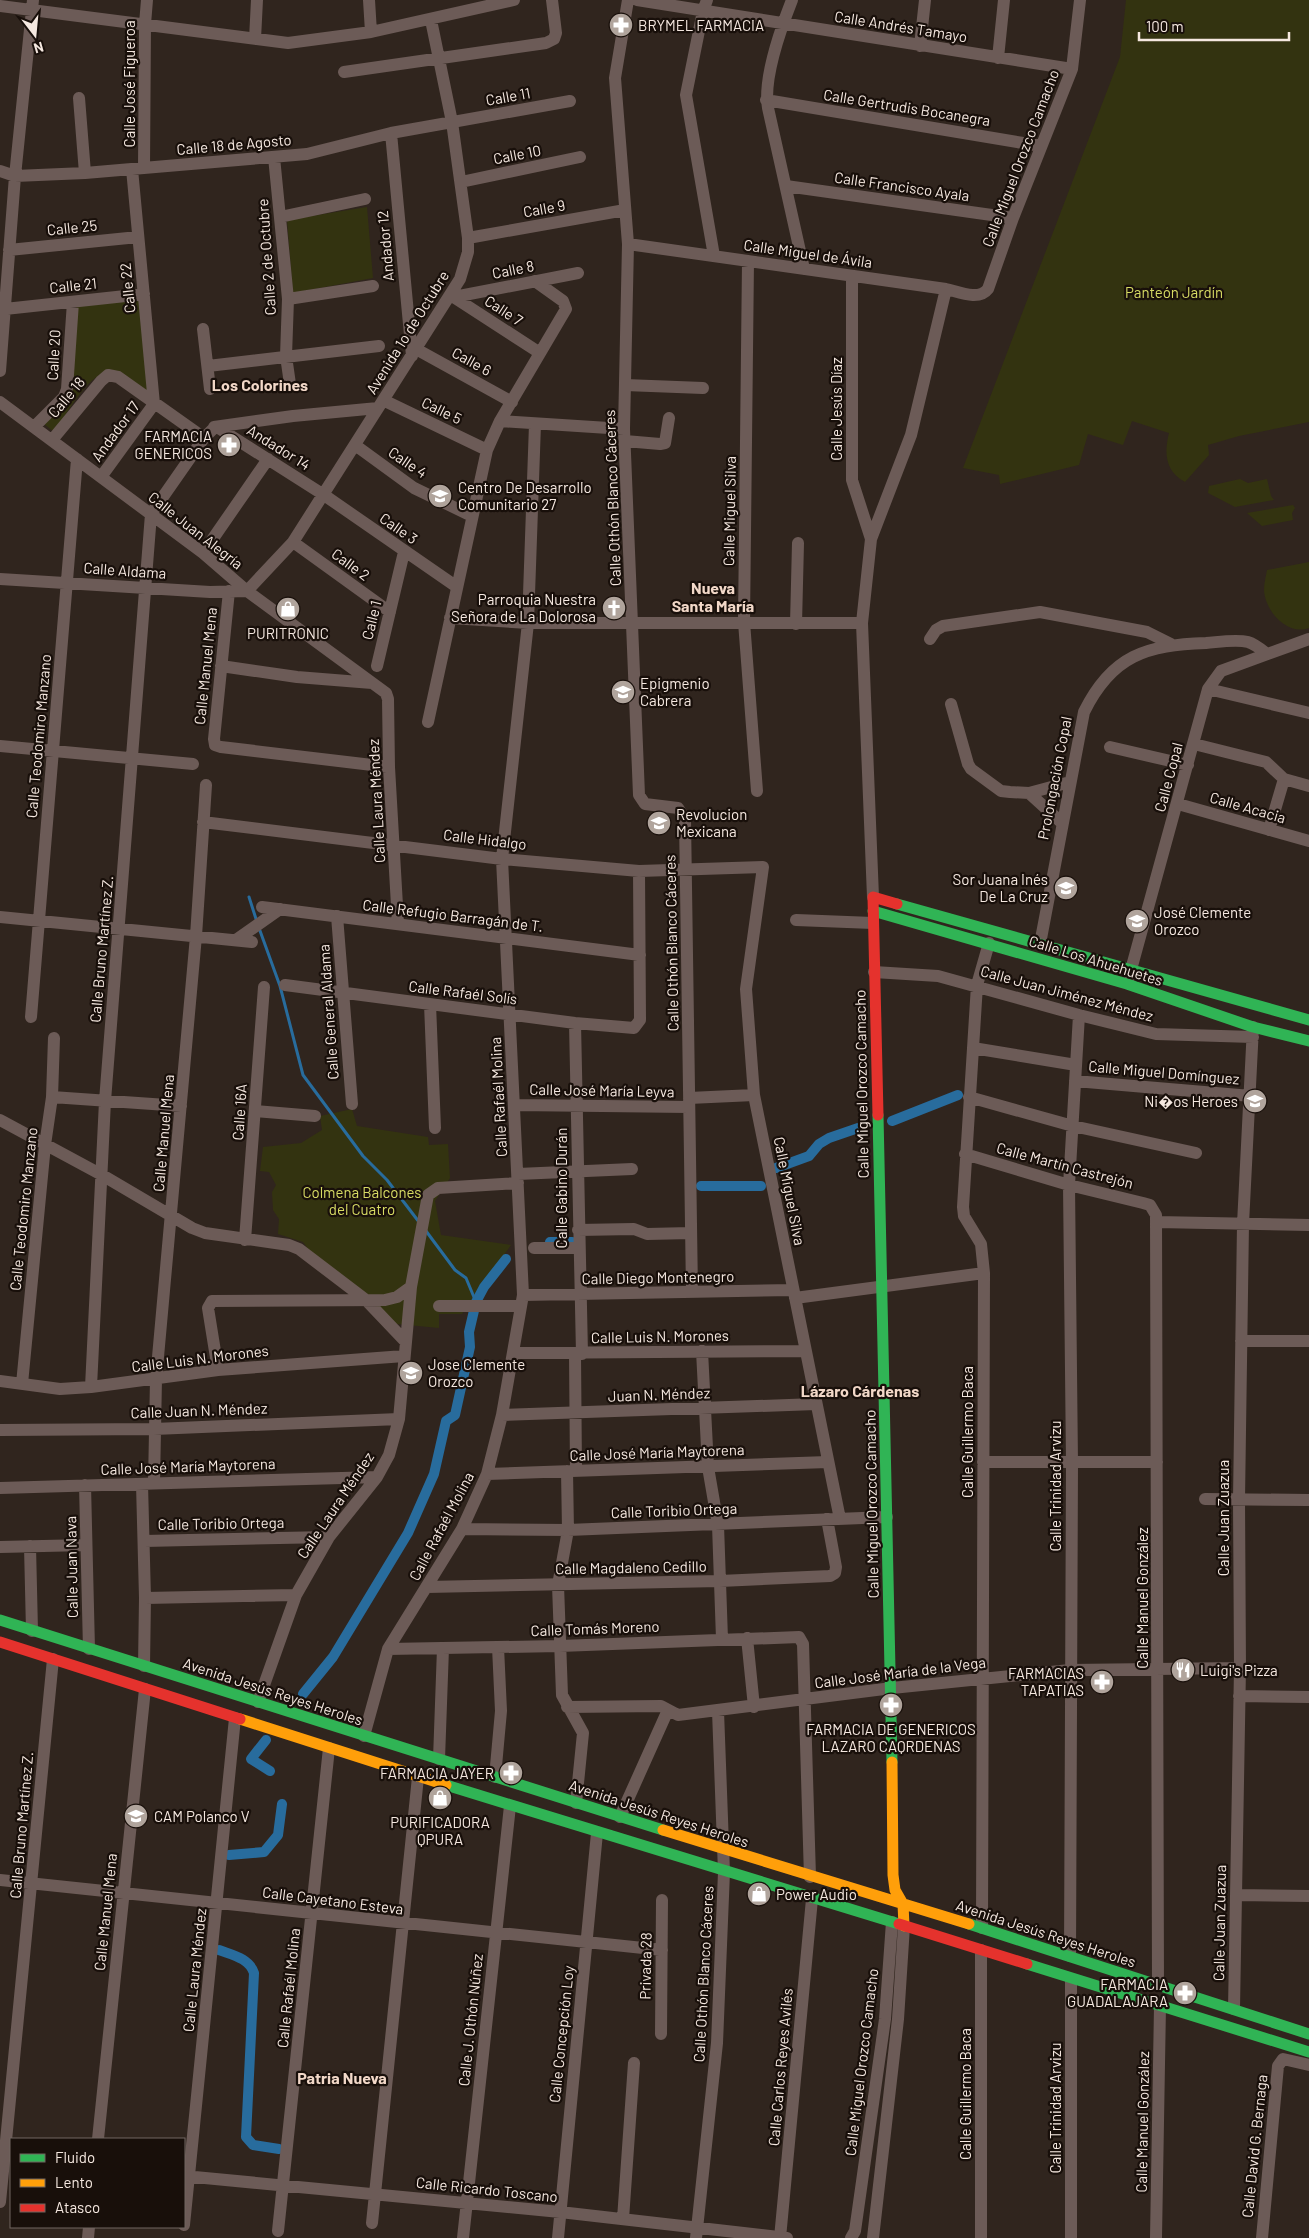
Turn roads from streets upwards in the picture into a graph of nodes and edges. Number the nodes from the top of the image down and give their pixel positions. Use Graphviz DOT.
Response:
graph roads {
  1 [pos="147,0"];
  2 [pos="257,0"];
  3 [pos="369,0"];
  4 [pos="514,0"];
  5 [pos="552,0"];
  6 [pos="628,0"];
  7 [pos="636,0"];
  8 [pos="792,0"];
  9 [pos="925,0"];
  10 [pos="1004,0"];
  11 [pos="1080,0"];
  12 [pos="33,5"];
  13 [pos="0,6"];
  14 [pos="705,6"];
  15 [pos="431,20"];
  16 [pos="145,24"];
  17 [pos="783,24"];
  18 [pos="371,32"];
  19 [pos="255,39"];
  20 [pos="920,46"];
  21 [pos="439,58"];
  22 [pos="998,58"];
  23 [pos="1072,69"];
  24 [pos="344,72"];
  25 [pos="79,98"];
  26 [pos="766,100"];
  27 [pos="570,101"];
  28 [pos="452,122"];
  29 [pos="390,133"];
  30 [pos="1041,146"];
  31 [pos="274,157"];
  32 [pos="580,158"];
  33 [pos="138,168"];
  34 [pos="0,171"];
  35 [pos="85,173"];
  36 [pos="15,176"];
  37 [pos="461,182"];
  38 [pos="786,186"];
  39 [pos="365,199"];
  40 [pos="626,210"];
  41 [pos="280,217"];
  42 [pos="1013,218"];
  43 [pos="138,237"];
  44 [pos="468,238"];
  45 [pos="628,244"];
  46 [pos="9,250"];
  47 [pos="714,256"];
  48 [pos="748,261"];
  49 [pos="804,269"];
  50 [pos="578,273"];
  51 [pos="852,276"];
  52 [pos="535,281"];
  53 [pos="373,286"];
  54 [pos="946,289"];
  55 [pos="144,294"];
  56 [pos="983,294"];
  57 [pos="452,296"];
  58 [pos="288,299"];
  59 [pos="73,302"];
  60 [pos="5,309"];
  61 [pos="203,329"];
  62 [pos="378,346"];
  63 [pos="414,352"];
  64 [pos="540,353"];
  65 [pos="286,356"];
  66 [pos="208,366"];
  67 [pos="0,371"];
  68 [pos="290,384"];
  69 [pos="625,385"];
  70 [pos="703,388"];
  71 [pos="210,389"];
  72 [pos="0,402"];
  73 [pos="512,402"];
  74 [pos="154,404"];
  75 [pos="381,404"];
  76 [pos="668,418"];
  77 [pos="500,422"];
  78 [pos="535,424"];
  79 [pos="34,427"];
  80 [pos="216,427"];
  81 [pos="192,429"];
  82 [pos="624,435"];
  83 [pos="204,438"];
  84 [pos="52,440"];
  85 [pos="355,445"];
  86 [pos="487,450"];
  87 [pos="77,459"];
  88 [pos="268,460"];
  89 [pos="101,477"];
  90 [pos="324,494"];
  91 [pos="151,514"];
  92 [pos="472,516"];
  93 [pos="871,539"];
  94 [pos="293,542"];
  95 [pos="798,543"];
  96 [pos="404,552"];
  97 [pos="203,553"];
  98 [pos="0,579"];
  99 [pos="67,583"];
  100 [pos="457,587"];
  101 [pos="146,588"];
  102 [pos="229,591"];
  103 [pos="247,591"];
  104 [pos="390,612"];
  105 [pos="450,618"];
  106 [pos="744,622"];
  107 [pos="528,623"];
  108 [pos="634,623"];
  109 [pos="862,623"];
  110 [pos="796,624"];
  111 [pos="930,639"];
  112 [pos="1309,639"];
  113 [pos="1171,644"];
  114 [pos="1268,654"];
  115 [pos="220,666"];
  116 [pos="377,666"];
  117 [pos="372,683"];
  118 [pos="1208,689"];
  119 [pos="951,704"];
  120 [pos="1309,713"];
  121 [pos="428,722"];
  122 [pos="1194,744"];
  123 [pos="0,746"];
  124 [pos="1110,747"];
  125 [pos="53,751"];
  126 [pos="133,758"];
  127 [pos="193,764"];
  128 [pos="1188,765"];
  129 [pos="389,767"];
  130 [pos="1284,779"];
  131 [pos="1070,782"];
  132 [pos="206,785"];
  133 [pos="1309,786"];
  134 [pos="758,791"];
  135 [pos="1029,793"];
  136 [pos="1178,804"];
  137 [pos="203,822"];
  138 [pos="1062,822"];
  139 [pos="1270,830"];
  140 [pos="1309,841"];
  141 [pos="394,845"];
  142 [pos="502,858"];
  143 [pos="764,867"];
  144 [pos="639,871"];
  145 [pos="686,871"];
  146 [pos="872,897"];
  147 [pos="262,907"];
  148 [pos="277,911"];
  149 [pos="0,916"];
  150 [pos="337,916"];
  151 [pos="873,917"];
  152 [pos="39,920"];
  153 [pos="796,920"];
  154 [pos="398,924"];
  155 [pos="120,928"];
  156 [pos="196,936"];
  157 [pos="507,938"];
  158 [pos="989,944"];
  159 [pos="1040,944"];
  160 [pos="640,955"];
  161 [pos="1131,970"];
  162 [pos="874,972"];
  163 [pos="1127,984"];
  164 [pos="285,985"];
  165 [pos="977,985"];
  166 [pos="264,986"];
  167 [pos="343,993"];
  168 [pos="430,1004"];
  169 [pos="511,1015"];
  170 [pos="1079,1016"];
  171 [pos="31,1017"];
  172 [pos="1309,1020"];
  173 [pos="575,1023"];
  174 [pos="1253,1032"];
  175 [pos="54,1038"];
  176 [pos="1309,1041"];
  177 [pos="973,1048"];
  178 [pos="1076,1065"];
  179 [pos="1075,1081"];
  180 [pos="754,1095"];
  181 [pos="1251,1096"];
  182 [pos="52,1097"];
  183 [pos="969,1097"];
  184 [pos="105,1101"];
  185 [pos="689,1103"];
  186 [pos="352,1104"];
  187 [pos="515,1105"];
  188 [pos="181,1106"];
  189 [pos="577,1106"];
  190 [pos="255,1111"];
  191 [pos="316,1116"];
  192 [pos="0,1120"];
  193 [pos="1073,1126"];
  194 [pos="435,1128"];
  195 [pos="45,1144"];
  196 [pos="1196,1153"];
  197 [pos="965,1154"];
  198 [pos="632,1169"];
  199 [pos="578,1171"];
  200 [pos="102,1175"];
  201 [pos="518,1178"];
  202 [pos="1069,1185"];
  203 [pos="172,1215"];
  204 [pos="1156,1216"];
  205 [pos="1243,1224"];
  206 [pos="1309,1224"];
  207 [pos="578,1230"];
  208 [pos="691,1233"];
  209 [pos="245,1240"];
  210 [pos="534,1248"];
  211 [pos="578,1248"];
  212 [pos="984,1273"];
  213 [pos="411,1287"];
  214 [pos="882,1287"];
  215 [pos="692,1292"];
  216 [pos="794,1294"];
  217 [pos="579,1295"];
  218 [pos="366,1300"];
  219 [pos="522,1301"];
  220 [pos="438,1306"];
  221 [pos="405,1341"];
  222 [pos="1241,1341"];
  223 [pos="1309,1342"];
  224 [pos="702,1351"];
  225 [pos="806,1351"];
  226 [pos="514,1353"];
  227 [pos="578,1354"];
  228 [pos="404,1356"];
  229 [pos="218,1370"];
  230 [pos="156,1379"];
  231 [pos="0,1381"];
  232 [pos="22,1384"];
  233 [pos="91,1387"];
  234 [pos="816,1404"];
  235 [pos="705,1409"];
  236 [pos="576,1413"];
  237 [pos="502,1415"];
  238 [pos="398,1419"];
  239 [pos="154,1429"];
  240 [pos="0,1430"];
  241 [pos="828,1462"];
  242 [pos="983,1462"];
  243 [pos="1157,1462"];
  244 [pos="1072,1463"];
  245 [pos="708,1467"];
  246 [pos="572,1471"];
  247 [pos="487,1474"];
  248 [pos="377,1477"];
  249 [pos="148,1483"];
  250 [pos="85,1485"];
  251 [pos="0,1488"];
  252 [pos="1205,1499"];
  253 [pos="1239,1500"];
  254 [pos="1309,1500"];
  255 [pos="887,1517"];
  256 [pos="833,1519"];
  257 [pos="718,1524"];
  258 [pos="462,1529"];
  259 [pos="568,1530"];
  260 [pos="329,1538"];
  261 [pos="144,1540"];
  262 [pos="86,1545"];
  263 [pos="30,1546"];
  264 [pos="0,1548"];
  265 [pos="835,1573"];
  266 [pos="720,1581"];
  267 [pos="558,1585"];
  268 [pos="428,1587"];
  269 [pos="296,1595"];
  270 [pos="146,1598"];
  271 [pos="0,1620"];
  272 [pos="32,1631"];
  273 [pos="747,1638"];
  274 [pos="722,1639"];
  275 [pos="0,1642"];
  276 [pos="560,1646"];
  277 [pos="498,1647"];
  278 [pos="89,1648"];
  279 [pos="388,1648"];
  280 [pos="443,1648"];
  281 [pos="53,1659"];
  282 [pos="144,1666"];
  283 [pos="1159,1667"];
  284 [pos="1240,1668"];
  285 [pos="1070,1670"];
  286 [pos="981,1678"];
  287 [pos="892,1688"];
  288 [pos="145,1689"];
  289 [pos="1239,1696"];
  290 [pos="1309,1697"];
  291 [pos="804,1700"];
  292 [pos="258,1702"];
  293 [pos="754,1706"];
  294 [pos="567,1707"];
  295 [pos="668,1710"];
  296 [pos="718,1712"];
  297 [pos="235,1718"];
  298 [pos="364,1736"];
  299 [pos="329,1748"];
  300 [pos="439,1759"];
  301 [pos="418,1777"];
  302 [pos="496,1777"];
  303 [pos="576,1803"];
  304 [pos="510,1806"];
  305 [pos="620,1817"];
  306 [pos="598,1833"];
  307 [pos="723,1850"];
  308 [pos="724,1872"];
  309 [pos="810,1877"];
  310 [pos="0,1880"];
  311 [pos="32,1884"];
  312 [pos="895,1890"];
  313 [pos="124,1893"];
  314 [pos="1236,1895"];
  315 [pos="1309,1896"];
  316 [pos="812,1899"];
  317 [pos="662,1900"];
  318 [pos="890,1901"];
  319 [pos="217,1902"];
  320 [pos="903,1904"];
  321 [pos="312,1914"];
  322 [pos="403,1924"];
  323 [pos="898,1924"];
  324 [pos="982,1928"];
  325 [pos="496,1934"];
  326 [pos="587,1943"];
  327 [pos="662,1950"];
  328 [pos="981,1950"];
  329 [pos="1070,1956"];
  330 [pos="1071,1979"];
  331 [pos="1158,1985"];
  332 [pos="1160,2006"];
  333 [pos="1234,2010"];
  334 [pos="661,2034"];
  335 [pos="1309,2034"];
  336 [pos="1309,2052"];
  337 [pos="634,2063"];
  338 [pos="1309,2065"];
  339 [pos="98,2138"];
  340 [pos="5,2157"];
  341 [pos="187,2176"];
  342 [pos="283,2185"];
  343 [pos="374,2194"];
  344 [pos="0,2202"];
  345 [pos="185,2202"];
  346 [pos="466,2203"];
  347 [pos="560,2212"];
  348 [pos="623,2219"];
  349 [pos="372,2223"];
  350 [pos="278,2231"];
  351 [pos="697,2233"];
  352 [pos="463,2238"];
  353 [pos="558,2238"];
  354 [pos="782,2238"];
  355 [pos="852,2238"];
  356 [pos="873,2238"];
  357 [pos="981,2238"];
  358 [pos="1071,2238"];
  359 [pos="1156,2238"];
  360 [pos="1262,2238"];
  1 -- 16 [label="street, Calle José Figueroa"];
  2 -- 19 [label="street"];
  3 -- 18 [label="street"];
  4 -- 15 [label="street"];
  5 -- 21 [label="street"];
  6 -- 40 [label="street, Calle Othón Blanco Cáceres"];
  7 -- 14 [label="street, Calle Andrés Tamayo"];
  8 -- 17 [label="street"];
  9 -- 20 [label="street"];
  10 -- 22 [label="street"];
  11 -- 23 [label="street, Calle Miguel Orozco Camacho"];
  12 -- 13 [label="street"];
  12 -- 16 [label="street"];
  12 -- 36 [label="street"];
  14 -- 17 [label="street, Calle Andrés Tamayo"];
  14 -- 47 [label="street"];
  15 -- 18 [label="street"];
  15 -- 21 [label="street, Avenida 1o de Octubre"];
  16 -- 19 [label="street"];
  16 -- 33 [label="street, Calle José Figueroa"];
  17 -- 20 [label="street, Calle Andrés Tamayo"];
  17 -- 26 [label="street"];
  18 -- 19 [label="street"];
  20 -- 22 [label="street, Calle Andrés Tamayo"];
  21 -- 24 [label="street"];
  21 -- 28 [label="street, Avenida 1o de Octubre"];
  22 -- 23 [label="street, Calle Andrés Tamayo"];
  23 -- 30 [label="street, Calle Miguel Orozco Camacho"];
  25 -- 35 [label="street"];
  26 -- 30 [label="street, Calle Gertrudis Bocanegra"];
  26 -- 38 [label="street"];
  27 -- 28 [label="street, Calle 11"];
  28 -- 29 [label="street, Calle 18 de Agosto"];
  28 -- 37 [label="street, Avenida 1o de Octubre"];
  29 -- 31 [label="street, Calle 18 de Agosto"];
  29 -- 63 [label="street, Andador 12"];
  30 -- 42 [label="street, Calle Miguel Orozco Camacho"];
  31 -- 33 [label="street, Calle 18 de Agosto"];
  31 -- 41 [label="street, Calle 2 de Octubre"];
  32 -- 37 [label="street, Calle 10"];
  33 -- 35 [label="street, Calle 18 de Agosto"];
  33 -- 43 [label="street, Calle 22"];
  34 -- 36 [label="street"];
  35 -- 36 [label="street, Calle 18 de Agosto"];
  36 -- 46 [label="street"];
  37 -- 44 [label="street, Avenida 1o de Octubre"];
  38 -- 42 [label="street, Calle Francisco Ayala"];
  38 -- 49 [label="street"];
  39 -- 41 [label="street"];
  40 -- 44 [label="street, Calle 9"];
  40 -- 45 [label="street, Calle Othón Blanco Cáceres"];
  41 -- 58 [label="street, Calle 2 de Octubre"];
  42 -- 56 [label="street, Calle Miguel Orozco Camacho"];
  43 -- 46 [label="street, Calle 25"];
  43 -- 55 [label="street, Calle 22"];
  44 -- 57 [label="street, Avenida 1o de Octubre"];
  45 -- 47 [label="street, Calle Miguel de Ávila"];
  45 -- 69 [label="street, Calle Othón Blanco Cáceres"];
  46 -- 60 [label="street"];
  47 -- 48 [label="street, Calle Miguel de Ávila"];
  48 -- 49 [label="street, Calle Miguel de Ávila"];
  48 -- 106 [label="street, Calle Miguel Silva"];
  49 -- 51 [label="street, Calle Miguel de Ávila"];
  50 -- 52 [label="street, Calle 8"];
  51 -- 54 [label="street, Calle Miguel de Ávila"];
  51 -- 93 [label="street, Calle Jesús Díaz"];
  52 -- 57 [label="street, Calle 8"];
  52 -- 64 [label="street"];
  53 -- 58 [label="street"];
  54 -- 56 [label="street, Calle Miguel de Ávila"];
  54 -- 93 [label="street, Calle Miguel Orozco Camacho"];
  55 -- 59 [label="street, Calle 21"];
  55 -- 74 [label="street, Calle 22"];
  57 -- 63 [label="street, Avenida 1o de Octubre"];
  57 -- 64 [label="street, Calle 7"];
  58 -- 65 [label="street, Calle 2 de Octubre"];
  59 -- 60 [label="street, Calle 21"];
  59 -- 79 [label="street, Calle 20"];
  60 -- 67 [label="street"];
  61 -- 66 [label="street"];
  62 -- 65 [label="street"];
  63 -- 73 [label="street, Calle 6"];
  63 -- 75 [label="street, Avenida 1o de Octubre"];
  64 -- 73 [label="street"];
  65 -- 66 [label="street"];
  65 -- 68 [label="street, Calle 2 de Octubre"];
  66 -- 71 [label="street"];
  69 -- 70 [label="street"];
  69 -- 82 [label="street, Calle Othón Blanco Cáceres"];
  72 -- 79 [label="street, Calle Juan Alegría"];
  73 -- 77 [label="street"];
  74 -- 81 [label="street"];
  74 -- 84 [label="street, Calle 18"];
  74 -- 89 [label="street, Andador 17"];
  75 -- 80 [label="street"];
  75 -- 85 [label="street, Avenida 1o de Octubre"];
  75 -- 86 [label="street, Calle 5"];
  76 -- 82 [label="street"];
  77 -- 78 [label="street"];
  77 -- 86 [label="street"];
  78 -- 82 [label="street"];
  78 -- 107 [label="street, Calle Rafaél Molina"];
  79 -- 84 [label="street, Calle Juan Alegría"];
  80 -- 81 [label="street"];
  80 -- 83 [label="street"];
  80 -- 88 [label="street, Andador 14"];
  81 -- 83 [label="street"];
  82 -- 108 [label="street, Calle Othón Blanco Cáceres"];
  83 -- 91 [label="street"];
  84 -- 87 [label="street, Calle Juan Alegría"];
  85 -- 90 [label="street, Avenida 1o de Octubre"];
  85 -- 92 [label="street, Calle 4"];
  86 -- 92 [label="street"];
  87 -- 89 [label="street, Calle Juan Alegría"];
  87 -- 99 [label="street, Calle Teodomiro Manzano"];
  88 -- 90 [label="street, Andador 14"];
  88 -- 97 [label="street"];
  89 -- 91 [label="street, Calle Juan Alegría"];
  90 -- 94 [label="street, Avenida 1o de Octubre"];
  90 -- 96 [label="street, Calle 3"];
  91 -- 97 [label="street, Calle Juan Alegría"];
  91 -- 101 [label="street, Calle Bruno Martínez Z."];
  92 -- 100 [label="street"];
  93 -- 109 [label="street, Calle Miguel Orozco Camacho"];
  94 -- 103 [label="street, Avenida 1o de Octubre"];
  94 -- 104 [label="street, Calle 2"];
  95 -- 110 [label="street"];
  96 -- 100 [label="street, Calle 3"];
  96 -- 104 [label="street, Calle 1"];
  97 -- 103 [label="street, Calle Juan Alegría"];
  98 -- 99 [label="street, Calle Aldama"];
  99 -- 101 [label="street, Calle Aldama"];
  99 -- 125 [label="street, Calle Teodomiro Manzano"];
  100 -- 105 [label="street"];
  101 -- 102 [label="street, Calle Aldama"];
  101 -- 126 [label="street, Calle Bruno Martínez Z."];
  102 -- 103 [label="street, Calle Aldama"];
  102 -- 115 [label="street, Calle Manuel Mena"];
  103 -- 117 [label="street, Calle Juan Alegría"];
  104 -- 116 [label="street, Calle 1"];
  105 -- 107 [label="street"];
  105 -- 121 [label="street"];
  106 -- 108 [label="street"];
  106 -- 110 [label="street"];
  106 -- 134 [label="street, Calle Miguel Silva"];
  107 -- 108 [label="street"];
  107 -- 142 [label="street, Calle Rafaél Molina"];
  108 -- 145 [label="street, Calle Othón Blanco Cáceres"];
  109 -- 110 [label="street"];
  109 -- 146 [label="street, Calle Miguel Orozco Camacho"];
  111 -- 113 [label="street"];
  112 -- 114 [label="street, Calle Copal"];
  113 -- 114 [label="street, Prolongación Copal"];
  113 -- 131 [label="street, Prolongación Copal"];
  114 -- 118 [label="street, Calle Copal"];
  115 -- 117 [label="street"];
  115 -- 129 [label="street, Calle Manuel Mena"];
  117 -- 129 [label="street, Calle Laura Méndez"];
  118 -- 120 [label="street"];
  118 -- 122 [label="street, Calle Copal"];
  119 -- 135 [label="street"];
  122 -- 128 [label="street, Calle Copal"];
  122 -- 130 [label="street"];
  123 -- 125 [label="street"];
  124 -- 128 [label="street"];
  125 -- 126 [label="street"];
  125 -- 152 [label="street, Calle Teodomiro Manzano"];
  126 -- 127 [label="street"];
  126 -- 155 [label="street, Calle Bruno Martínez Z."];
  128 -- 136 [label="street, Calle Copal"];
  129 -- 141 [label="street, Calle Laura Méndez"];
  130 -- 133 [label="street"];
  130 -- 139 [label="street"];
  131 -- 135 [label="street"];
  131 -- 138 [label="street, Prolongación Copal"];
  132 -- 137 [label="street, Calle Manuel Mena"];
  135 -- 138 [label="street"];
  136 -- 139 [label="street, Calle Acacia"];
  136 -- 161 [label="street, Calle Copal"];
  137 -- 141 [label="street, Calle Hidalgo"];
  137 -- 156 [label="street, Calle Manuel Mena"];
  138 -- 159 [label="street, Prolongación Copal"];
  139 -- 140 [label="street, Calle Acacia"];
  141 -- 142 [label="street, Calle Hidalgo"];
  141 -- 154 [label="street, Calle Laura Méndez"];
  142 -- 144 [label="street, Calle Hidalgo"];
  142 -- 157 [label="street, Calle Rafaél Molina"];
  143 -- 145 [label="street, Calle Hidalgo"];
  143 -- 180 [label="street, Calle Miguel Silva"];
  144 -- 145 [label="street, Calle Hidalgo"];
  144 -- 160 [label="street"];
  145 -- 185 [label="street, Calle Othón Blanco Cáceres"];
  146 -- 151 [label="street, Calle Miguel Orozco Camacho"];
  146 -- 159 [label="street, Calle Los Ahuehuetes"];
  147 -- 148 [label="street, Calle Refugio Barragán de T."];
  148 -- 150 [label="street, Calle Refugio Barragán de T."];
  148 -- 156 [label="street"];
  149 -- 152 [label="street"];
  150 -- 154 [label="street, Calle Refugio Barragán de T."];
  150 -- 167 [label="street, Calle General Aldama"];
  151 -- 153 [label="street"];
  151 -- 158 [label="street, Calle Los Ahuehuetes"];
  151 -- 162 [label="street, Calle Miguel Orozco Camacho"];
  152 -- 155 [label="street"];
  152 -- 171 [label="street, Calle Teodomiro Manzano"];
  154 -- 157 [label="street, Calle Refugio Barragán de T."];
  155 -- 156 [label="street"];
  155 -- 184 [label="street, Calle Bruno Martínez Z."];
  156 -- 188 [label="street, Calle Manuel Mena"];
  157 -- 160 [label="street, Calle Refugio Barragán de T."];
  157 -- 169 [label="street, Calle Rafaél Molina"];
  158 -- 163 [label="street, Calle Los Ahuehuetes"];
  158 -- 165 [label="street, Calle Guillermo Baca"];
  159 -- 161 [label="street, Calle Los Ahuehuetes"];
  160 -- 173 [label="street, Calle Rafaél Solís"];
  161 -- 163 [label="street, Calle Copal"];
  161 -- 172 [label="street, Calle Los Ahuehuetes"];
  162 -- 165 [label="street, Calle Juan Jiménez Méndez"];
  162 -- 214 [label="street, Calle Miguel Orozco Camacho"];
  163 -- 174 [label="street, Calle Los Ahuehuetes"];
  164 -- 167 [label="street, Calle Rafaél Solís"];
  165 -- 170 [label="street, Calle Juan Jiménez Méndez"];
  165 -- 177 [label="street, Calle Guillermo Baca"];
  166 -- 190 [label="street, Calle 16A"];
  167 -- 168 [label="street, Calle Rafaél Solís"];
  167 -- 186 [label="street, Calle General Aldama"];
  168 -- 169 [label="street, Calle Rafaél Solís"];
  168 -- 194 [label="street"];
  169 -- 173 [label="street, Calle Rafaél Solís"];
  169 -- 187 [label="street, Calle Rafaél Molina"];
  170 -- 174 [label="street, Calle Juan Jiménez Méndez"];
  170 -- 178 [label="street, Calle Trinidad Arvizu"];
  173 -- 189 [label="street, Calle Gabino Durán"];
  174 -- 176 [label="street, Calle Los Ahuehuetes"];
  174 -- 181 [label="street, Calle Juan Zuazua"];
  175 -- 182 [label="street, Calle Teodomiro Manzano"];
  177 -- 178 [label="street, Calle Miguel Domínguez"];
  177 -- 183 [label="street, Calle Guillermo Baca"];
  178 -- 179 [label="street, Calle Trinidad Arvizu"];
  179 -- 181 [label="street, Calle Miguel Domínguez"];
  179 -- 193 [label="street, Calle Trinidad Arvizu"];
  180 -- 185 [label="street, Calle José María Leyva"];
  180 -- 216 [label="street, Calle Miguel Silva"];
  181 -- 205 [label="street, Calle Juan Zuazua"];
  182 -- 184 [label="street"];
  182 -- 195 [label="street, Calle Teodomiro Manzano"];
  183 -- 193 [label="street"];
  183 -- 197 [label="street, Calle Guillermo Baca"];
  184 -- 188 [label="street"];
  184 -- 200 [label="street, Calle Bruno Martínez Z."];
  185 -- 189 [label="street, Calle José María Leyva"];
  185 -- 208 [label="street, Calle Othón Blanco Cáceres"];
  187 -- 189 [label="street, Calle José María Leyva"];
  187 -- 201 [label="street, Calle Rafaél Molina"];
  188 -- 203 [label="street, Calle Manuel Mena"];
  189 -- 199 [label="street, Calle Gabino Durán"];
  190 -- 191 [label="street"];
  190 -- 209 [label="street, Calle 16A"];
  192 -- 195 [label="street"];
  193 -- 196 [label="street"];
  193 -- 202 [label="street, Calle Trinidad Arvizu"];
  195 -- 200 [label="street"];
  195 -- 232 [label="street, Calle Teodomiro Manzano"];
  197 -- 202 [label="street, Calle Martín Castrejón"];
  197 -- 212 [label="street, Calle Guillermo Baca"];
  198 -- 199 [label="street, Calle Laura Méndez"];
  199 -- 201 [label="street, Calle Laura Méndez"];
  199 -- 207 [label="street, Calle Gabino Durán"];
  200 -- 203 [label="street"];
  200 -- 233 [label="street, Calle Bruno Martínez Z."];
  201 -- 213 [label="street, Calle Laura Méndez"];
  201 -- 219 [label="street, Calle Rafaél Molina"];
  202 -- 204 [label="street, Calle Martín Castrejón"];
  202 -- 244 [label="street, Calle Trinidad Arvizu"];
  203 -- 209 [label="street"];
  203 -- 230 [label="street, Calle Manuel Mena"];
  204 -- 205 [label="street, Calle Martín Castrejón"];
  204 -- 243 [label="street, Calle Manuel González"];
  205 -- 206 [label="street, Calle Martín Castrejón"];
  205 -- 222 [label="street, Calle Juan Zuazua"];
  207 -- 208 [label="street"];
  207 -- 211 [label="street, Calle Gabino Durán"];
  208 -- 215 [label="street, Calle Othón Blanco Cáceres"];
  209 -- 218 [label="street"];
  210 -- 211 [label="street"];
  211 -- 217 [label="street, Calle Gabino Durán"];
  212 -- 214 [label="street, Calle Diego Montenegro"];
  212 -- 242 [label="street, Calle Guillermo Baca"];
  213 -- 218 [label="street"];
  213 -- 221 [label="street, Calle Laura Méndez"];
  214 -- 216 [label="street, Calle Diego Montenegro"];
  214 -- 255 [label="street, Calle Miguel Orozco Camacho"];
  215 -- 216 [label="street, Calle Diego Montenegro"];
  215 -- 217 [label="street, Calle Diego Montenegro"];
  216 -- 225 [label="street, Calle Miguel Silva"];
  217 -- 219 [label="street, Calle Diego Montenegro"];
  217 -- 227 [label="street, Calle Gabino Durán"];
  218 -- 221 [label="street"];
  218 -- 229 [label="street"];
  219 -- 220 [label="street, Calle Diego Montenegro"];
  219 -- 226 [label="street, Calle Rafaél Molina"];
  221 -- 228 [label="street, Calle Laura Méndez"];
  222 -- 223 [label="street"];
  222 -- 253 [label="street, Calle Juan Zuazua"];
  224 -- 225 [label="street, Calle Luis N. Morones"];
  224 -- 227 [label="street, Calle Luis N. Morones"];
  224 -- 235 [label="street"];
  225 -- 234 [label="street, Calle Miguel Silva"];
  226 -- 227 [label="street, Calle Luis N. Morones"];
  226 -- 237 [label="street, Calle Rafaél Molina"];
  227 -- 236 [label="street, Calle Gabino Durán"];
  228 -- 229 [label="street, Calle Luis N. Morones"];
  228 -- 238 [label="street, Calle Laura Méndez"];
  229 -- 230 [label="street, Calle Luis N. Morones"];
  230 -- 233 [label="street, Calle Luis N. Morones"];
  230 -- 239 [label="street, Calle Manuel Mena"];
  231 -- 232 [label="street, Calle Luis N. Morones"];
  232 -- 233 [label="street, Calle Luis N. Morones"];
  234 -- 235 [label="street, Juan N. Méndez"];
  234 -- 241 [label="street, Calle Miguel Silva"];
  235 -- 236 [label="street, Juan N. Méndez"];
  235 -- 245 [label="street"];
  236 -- 237 [label="street, Juan N. Méndez"];
  236 -- 246 [label="street, Calle Gabino Durán"];
  237 -- 247 [label="street, Calle Rafaél Molina"];
  238 -- 239 [label="street, Calle Juan N. Méndez"];
  238 -- 248 [label="street, Calle Laura Méndez"];
  239 -- 240 [label="street, Calle Juan N. Méndez"];
  239 -- 249 [label="street, Calle Manuel Mena"];
  241 -- 245 [label="street, Calle José María Maytorena"];
  241 -- 256 [label="street, Calle Miguel Silva"];
  242 -- 244 [label="street"];
  242 -- 286 [label="street, Calle Guillermo Baca"];
  243 -- 244 [label="street"];
  243 -- 283 [label="street, Calle Manuel González"];
  244 -- 285 [label="street, Calle Trinidad Arvizu"];
  245 -- 246 [label="street, Calle José María Maytorena"];
  245 -- 257 [label="street"];
  246 -- 247 [label="street, Calle José María Maytorena"];
  246 -- 259 [label="street, Calle Gabino Durán"];
  247 -- 258 [label="street, Calle Rafaél Molina"];
  248 -- 249 [label="street, Calle José María Maytorena"];
  248 -- 260 [label="street, Calle Laura Méndez"];
  249 -- 250 [label="street, Calle José María Maytorena"];
  249 -- 261 [label="street, Calle Manuel Mena"];
  250 -- 251 [label="street, Calle José María Maytorena"];
  250 -- 262 [label="street, Calle Juan Nava"];
  252 -- 253 [label="street"];
  253 -- 254 [label="street"];
  253 -- 284 [label="street, Calle Juan Zuazua"];
  255 -- 256 [label="street, Calle Toribio Ortega"];
  255 -- 287 [label="street, Calle Miguel Orozco Camacho"];
  256 -- 257 [label="street, Calle Toribio Ortega"];
  256 -- 265 [label="street, Calle Miguel Silva"];
  257 -- 259 [label="street, Calle Toribio Ortega"];
  257 -- 266 [label="street"];
  258 -- 259 [label="street, Calle Toribio Ortega"];
  258 -- 268 [label="street, Calle Rafaél Molina"];
  259 -- 267 [label="street, Calle Gabino Durán"];
  260 -- 261 [label="street, Calle Toribio Ortega"];
  260 -- 269 [label="street, Calle Laura Méndez"];
  261 -- 270 [label="street, Calle Manuel Mena"];
  262 -- 263 [label="street"];
  262 -- 278 [label="street, Calle Juan Nava"];
  263 -- 264 [label="street"];
  263 -- 272 [label="street"];
  265 -- 266 [label="street, Calle Magdaleno Cedillo"];
  266 -- 267 [label="street, Calle Magdaleno Cedillo"];
  266 -- 274 [label="street"];
  267 -- 268 [label="street, Calle Magdaleno Cedillo"];
  267 -- 276 [label="street, Calle Gabino Durán"];
  268 -- 279 [label="street, Calle Rafaél Molina"];
  269 -- 270 [label="street"];
  269 -- 292 [label="street, Calle Laura Méndez"];
  270 -- 282 [label="street, Calle Manuel Mena"];
  271 -- 272 [label="street, Avenida Jesús Reyes Heroles"];
  272 -- 278 [label="street, Avenida Jesús Reyes Heroles"];
  273 -- 274 [label="street, Calle Tomás Moreno"];
  273 -- 291 [label="street, Calle Tomás Moreno"];
  273 -- 293 [label="street"];
  274 -- 276 [label="street, Calle Tomás Moreno"];
  275 -- 281 [label="street"];
  276 -- 277 [label="street, Calle Tomás Moreno"];
  276 -- 294 [label="street, Calle Gabino Durán"];
  277 -- 280 [label="street, Calle Tomás Moreno"];
  277 -- 302 [label="street"];
  278 -- 282 [label="street, Avenida Jesús Reyes Heroles"];
  279 -- 280 [label="street, Calle Tomás Moreno"];
  279 -- 298 [label="street, Calle Rafaél Molina"];
  280 -- 300 [label="street"];
  281 -- 288 [label="street"];
  281 -- 311 [label="street, Calle Bruno Martínez Z."];
  282 -- 292 [label="street, Avenida Jesús Reyes Heroles"];
  283 -- 284 [label="street, Calle José María de la Vega"];
  283 -- 285 [label="street, Calle José María de la Vega"];
  283 -- 331 [label="street, Calle Manuel González"];
  284 -- 289 [label="street, Calle Juan Zuazua"];
  285 -- 286 [label="street, Calle José María de la Vega"];
  285 -- 329 [label="street, Calle Trinidad Arvizu"];
  286 -- 287 [label="street, Calle José María de la Vega"];
  286 -- 324 [label="street, Calle Guillermo Baca"];
  287 -- 291 [label="street, Calle José María de la Vega"];
  287 -- 312 [label="street, Calle Miguel Orozco Camacho"];
  288 -- 297 [label="street"];
  288 -- 313 [label="street, Calle Manuel Mena"];
  289 -- 290 [label="street"];
  289 -- 314 [label="street, Calle Juan Zuazua"];
  291 -- 293 [label="street, Calle José María de la Vega"];
  291 -- 309 [label="street"];
  292 -- 298 [label="street, Avenida Jesús Reyes Heroles"];
  293 -- 296 [label="street, Calle José María de la Vega"];
  294 -- 295 [label="street, Calle José María de la Vega"];
  294 -- 303 [label="street, Calle Gabino Durán"];
  295 -- 296 [label="street, Calle José María de la Vega"];
  295 -- 305 [label="street"];
  296 -- 307 [label="street, Calle Othón Blanco Cáceres"];
  297 -- 299 [label="street"];
  297 -- 319 [label="street, Calle Laura Méndez"];
  298 -- 300 [label="street, Avenida Jesús Reyes Heroles"];
  299 -- 301 [label="street"];
  299 -- 321 [label="street, Calle Rafaél Molina"];
  300 -- 302 [label="street, Avenida Jesús Reyes Heroles"];
  301 -- 304 [label="street"];
  301 -- 322 [label="street"];
  302 -- 303 [label="street, Avenida Jesús Reyes Heroles"];
  303 -- 305 [label="street, Avenida Jesús Reyes Heroles"];
  304 -- 306 [label="street"];
  304 -- 325 [label="street, Calle J. Othón Núñez"];
  305 -- 307 [label="street, Avenida Jesús Reyes Heroles"];
  306 -- 308 [label="street"];
  306 -- 326 [label="street, Calle Concepción Loy"];
  307 -- 308 [label="street, Calle Othón Blanco Cáceres"];
  307 -- 309 [label="street, Avenida Jesús Reyes Heroles"];
  308 -- 316 [label="street"];
  308 -- 351 [label="street, Calle Othón Blanco Cáceres"];
  309 -- 318 [label="street, Avenida Jesús Reyes Heroles"];
  310 -- 311 [label="street, Calle Cayetano Esteva"];
  311 -- 313 [label="street, Calle Cayetano Esteva"];
  311 -- 340 [label="street, Calle Bruno Martínez Z."];
  312 -- 318 [label="street, Calle Miguel Orozco Camacho"];
  312 -- 320 [label="street, Calle Miguel Orozco Camacho"];
  313 -- 319 [label="street, Calle Cayetano Esteva"];
  313 -- 339 [label="street, Calle Manuel Mena"];
  314 -- 315 [label="street"];
  314 -- 333 [label="street, Calle Juan Zuazua"];
  316 -- 323 [label="street"];
  316 -- 354 [label="street, Calle Carlos Reyes Avilés"];
  317 -- 327 [label="street, Privada 28"];
  318 -- 320 [label="street, Avenida Jesús Reyes Heroles"];
  318 -- 323 [label="street, Calle Miguel Orozco Camacho"];
  319 -- 321 [label="street, Calle Cayetano Esteva"];
  319 -- 341 [label="street, Calle Laura Méndez"];
  320 -- 323 [label="street, Calle Miguel Orozco Camacho"];
  320 -- 324 [label="street, Avenida Jesús Reyes Heroles"];
  321 -- 322 [label="street, Calle Cayetano Esteva"];
  321 -- 342 [label="street, Calle Rafaél Molina"];
  322 -- 325 [label="street, Calle Cayetano Esteva"];
  322 -- 343 [label="street"];
  323 -- 328 [label="street"];
  323 -- 355 [label="street, Calle Miguel Orozco Camacho"];
  323 -- 356 [label="street, Calle Miguel Orozco Camacho"];
  324 -- 329 [label="street, Avenida Jesús Reyes Heroles"];
  325 -- 326 [label="street, Calle Cayetano Esteva"];
  325 -- 346 [label="street, Calle J. Othón Núñez"];
  326 -- 327 [label="street, Calle Cayetano Esteva"];
  326 -- 347 [label="street, Calle Concepción Loy"];
  327 -- 334 [label="street, Privada 28"];
  328 -- 330 [label="street"];
  328 -- 357 [label="street, Calle Guillermo Baca"];
  329 -- 331 [label="street, Avenida Jesús Reyes Heroles"];
  330 -- 332 [label="street"];
  330 -- 358 [label="street, Calle Trinidad Arvizu"];
  331 -- 333 [label="street, Avenida Jesús Reyes Heroles"];
  332 -- 336 [label="street"];
  332 -- 359 [label="street, Calle Manuel González"];
  333 -- 335 [label="street, Avenida Jesús Reyes Heroles"];
  337 -- 348 [label="street"];
  338 -- 360 [label="street, Calle David G. Bernaga"];
  340 -- 344 [label="street, Calle Bruno Martínez Z."];
  341 -- 342 [label="street, Calle Ricardo Toscano"];
  341 -- 345 [label="street, Calle Laura Méndez"];
  342 -- 343 [label="street, Calle Ricardo Toscano"];
  342 -- 350 [label="street, Calle Rafaél Molina"];
  343 -- 346 [label="street, Calle Ricardo Toscano"];
  343 -- 349 [label="street"];
  346 -- 347 [label="street, Calle Ricardo Toscano"];
  346 -- 352 [label="street, Calle J. Othón Núñez"];
  347 -- 348 [label="street, Calle Ricardo Toscano"];
  347 -- 353 [label="street, Calle Concepción Loy"];
  348 -- 351 [label="street, Calle Ricardo Toscano"];
  351 -- 354 [label="street, Calle Ricardo Toscano"];
}
